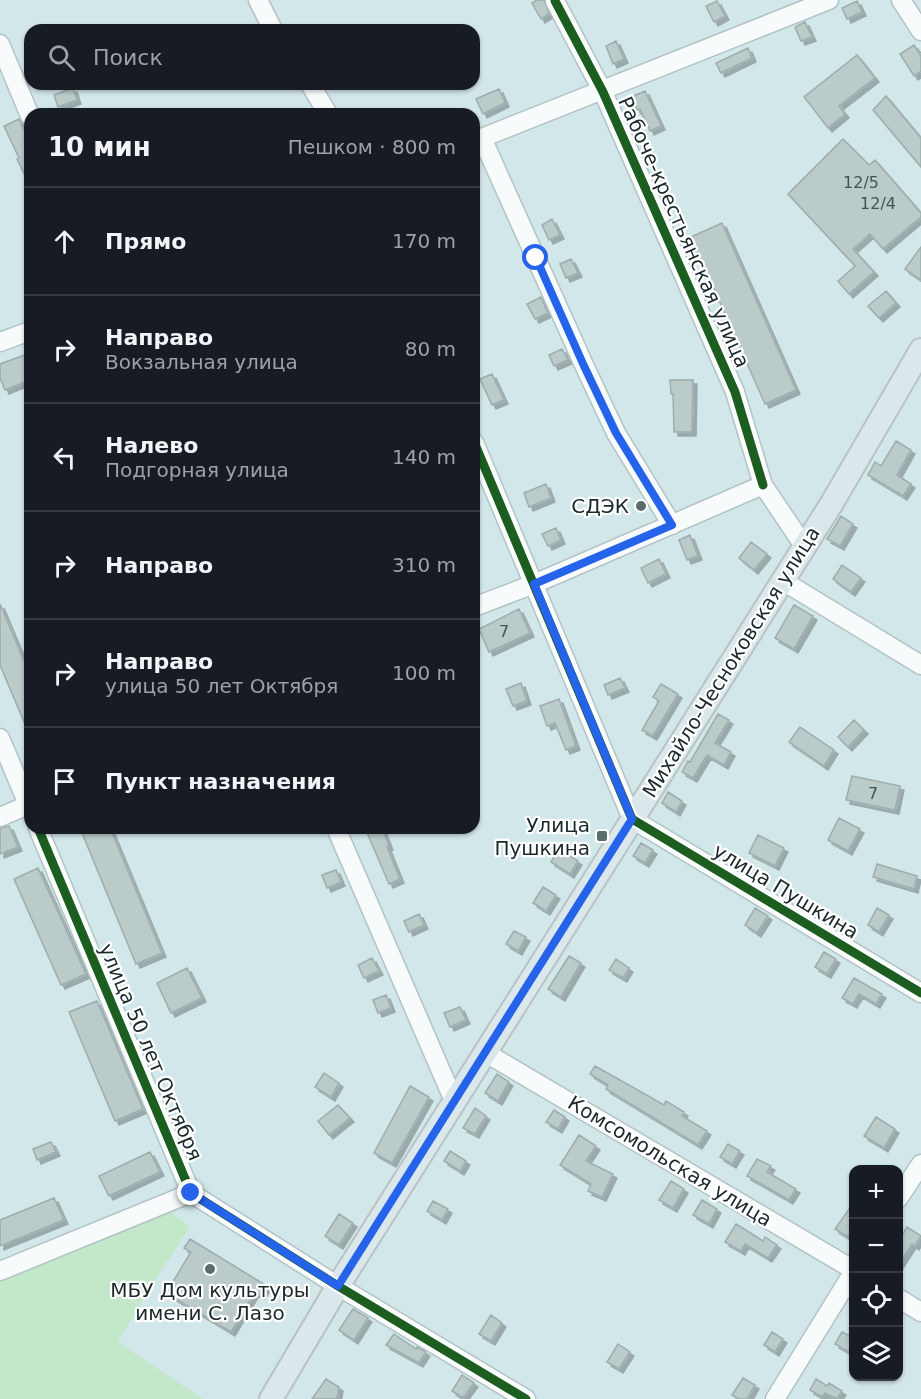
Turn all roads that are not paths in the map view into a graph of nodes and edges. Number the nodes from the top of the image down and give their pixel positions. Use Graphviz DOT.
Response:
graph roads {
  1 [pos="258,0"];
  2 [pos="829,0"];
  3 [pos="901,0"];
  4 [pos="555,1"];
  5 [pos="270,24"];
  6 [pos="921,32"];
  7 [pos="0,44"];
  8 [pos="314,90"];
  9 [pos="603,92"];
  10 [pos="27,108"];
  11 [pos="324,108"];
  12 [pos="480,139"];
  13 [pos="480,144"];
  14 [pos="24,333"];
  15 [pos="0,342"];
  16 [pos="921,350"];
  17 [pos="480,456"];
  18 [pos="763,485"];
  19 [pos="672,525"];
  20 [pos="804,546"];
  21 [pos="783,581"];
  22 [pos="534,584"];
  23 [pos="480,605"];
  24 [pos="921,665"];
  25 [pos="0,738"];
  26 [pos="23,774"];
  27 [pos="24,809"];
  28 [pos="0,817"];
  29 [pos="632,819"];
  30 [pos="41,834"];
  31 [pos="339,834"];
  32 [pos="921,993"];
  33 [pos="486,1053"];
  34 [pos="454,1101"];
  35 [pos="921,1164"];
  36 [pos="903,1191"];
  37 [pos="191,1193"];
  38 [pos="849,1267"];
  39 [pos="0,1271"];
  40 [pos="852,1273"];
  41 [pos="338,1286"];
  42 [pos="903,1301"];
  43 [pos="921,1312"];
  44 [pos="271,1399"];
  45 [pos="526,1399"];
  46 [pos="775,1399"];
  1 -- 5 [label="street"];
  2 -- 9 [label="street"];
  3 -- 6 [label="street"];
  4 -- 9 [label="street, Рабоче-крестьянская улица"];
  7 -- 10 [label="street"];
  8 -- 11 [label="street"];
  9 -- 12 [label="street"];
  9 -- 18 [label="street, Рабоче-крестьянская улица"];
  13 -- 19 [label="street"];
  14 -- 15 [label="street"];
  16 -- 20 [label="main road, Михайло-Чесноковская улица"];
  17 -- 22 [label="street"];
  18 -- 19 [label="street"];
  18 -- 20 [label="street, Рабоче-крестьянская улица"];
  19 -- 22 [label="street"];
  20 -- 21 [label="main road, Михайло-Чесноковская улица"];
  21 -- 24 [label="street"];
  21 -- 29 [label="main road, Михайло-Чесноковская улица"];
  22 -- 23 [label="street"];
  22 -- 29 [label="street"];
  25 -- 26 [label="street"];
  27 -- 28 [label="street"];
  29 -- 32 [label="street, улица Пушкина"];
  29 -- 33 [label="main road, Михайло-Чесноковская улица"];
  30 -- 37 [label="street, улица 50 лет Октября"];
  31 -- 34 [label="street"];
  33 -- 34 [label="main road, Михайло-Чесноковская улица"];
  33 -- 38 [label="street, Комсомольская улица"];
  34 -- 41 [label="main road, Михайло-Чесноковская улица"];
  35 -- 36 [label="street"];
  37 -- 39 [label="street"];
  37 -- 41 [label="street"];
  40 -- 46 [label="street"];
  41 -- 44 [label="main road, Михайло-Чесноковская улица"];
  41 -- 45 [label="street"];
  42 -- 43 [label="street"];
}
